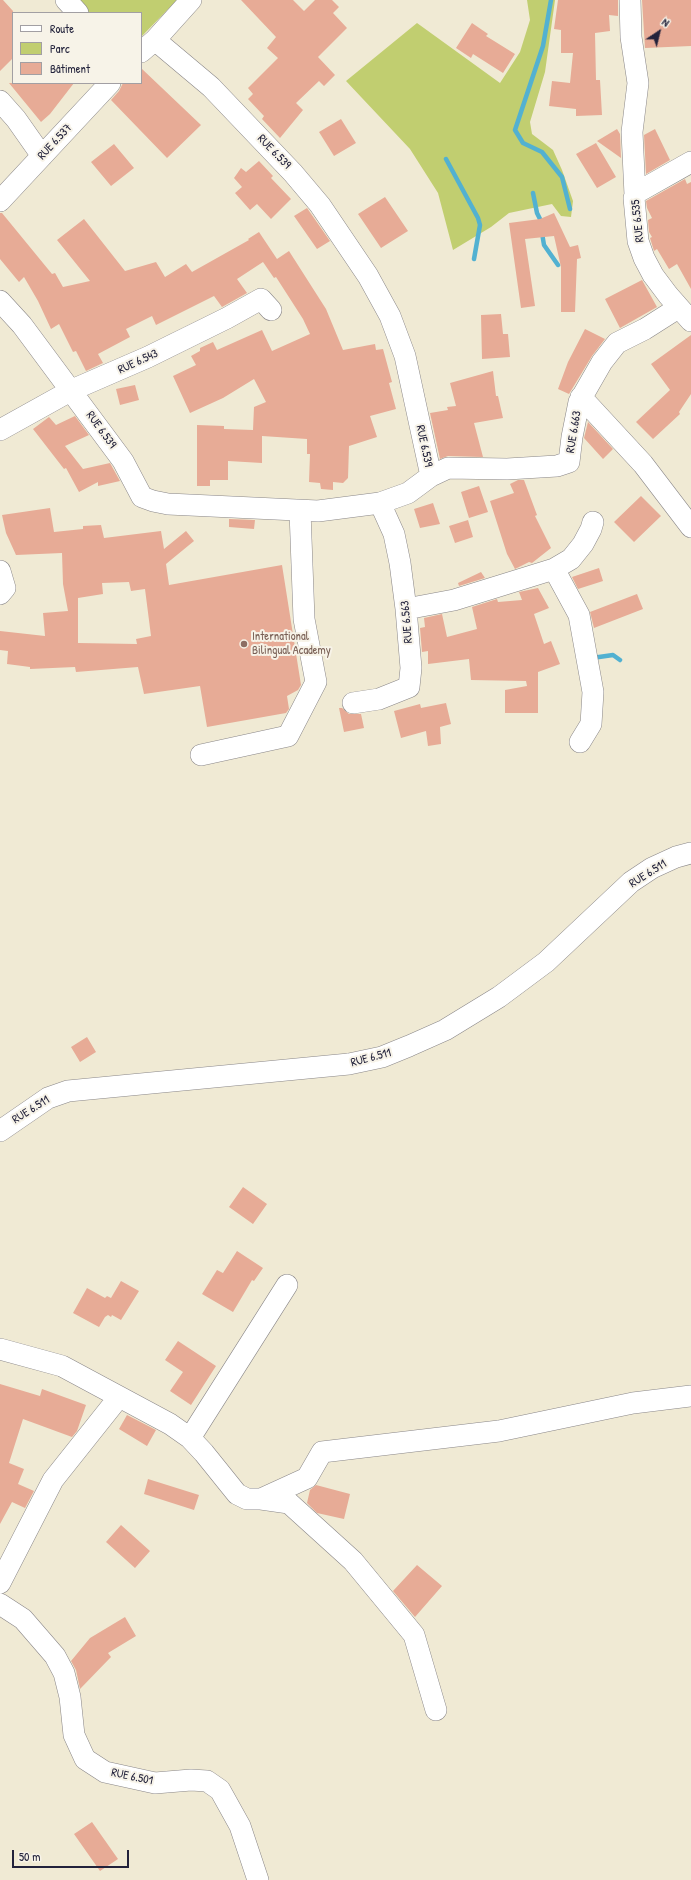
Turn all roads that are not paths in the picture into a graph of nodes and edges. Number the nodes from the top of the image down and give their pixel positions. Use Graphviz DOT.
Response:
graph roads {
  1 [pos="66,0"];
  2 [pos="191,0"];
  3 [pos="630,0"];
  4 [pos="77,12"];
  5 [pos="148,46"];
  6 [pos="109,84"];
  7 [pos="0,101"];
  8 [pos="42,156"];
  9 [pos="691,162"];
  10 [pos="635,194"];
  11 [pos="0,201"];
  12 [pos="0,301"];
  13 [pos="271,310"];
  14 [pos="685,315"];
  15 [pos="72,390"];
  16 [pos="582,398"];
  17 [pos="0,430"];
  18 [pos="431,476"];
  19 [pos="380,503"];
  20 [pos="300,511"];
  21 [pos="592,522"];
  22 [pos="691,526"];
  23 [pos="554,569"];
  24 [pos="0,571"];
  25 [pos="0,594"];
  26 [pos="406,609"];
  27 [pos="353,703"];
  28 [pos="580,742"];
  29 [pos="201,755"];
  30 [pos="691,853"];
  31 [pos="0,1130"];
  32 [pos="288,1285"];
  33 [pos="0,1349"];
  34 [pos="691,1396"];
  35 [pos="119,1397"];
  36 [pos="190,1438"];
  37 [pos="261,1499"];
  38 [pos="0,1583"];
  39 [pos="0,1604"];
  40 [pos="436,1710"];
  41 [pos="258,1880"];
  1 -- 4 [label="street"];
  2 -- 5 [label="street"];
  3 -- 10 [label="street"];
  5 -- 18 [label="street, RUE 6.539"];
  6 -- 8 [label="street, RUE 6.537"];
  7 -- 8 [label="street"];
  8 -- 11 [label="street, RUE 6.537"];
  9 -- 10 [label="street, RUE 6.535"];
  10 -- 14 [label="street, RUE 6.535"];
  12 -- 15 [label="street, RUE 6.539"];
  13 -- 15 [label="street, RUE 6.543"];
  14 -- 16 [label="street, RUE 6.663"];
  15 -- 17 [label="street, RUE 6.543"];
  15 -- 20 [label="street, RUE 6.539"];
  16 -- 18 [label="street, RUE 6.663"];
  16 -- 22 [label="street"];
  18 -- 19 [label="street, RUE 6.539"];
  19 -- 20 [label="street, RUE 6.539"];
  19 -- 26 [label="street, RUE 6.563"];
  20 -- 29 [label="street"];
  21 -- 23 [label="street"];
  23 -- 26 [label="street"];
  23 -- 28 [label="street"];
  24 -- 25 [label="street"];
  26 -- 27 [label="street, RUE 6.563"];
  30 -- 31 [label="street, RUE 6.511"];
  32 -- 36 [label="street"];
  33 -- 35 [label="street"];
  34 -- 37 [label="street"];
  35 -- 36 [label="street"];
  35 -- 38 [label="street"];
  36 -- 37 [label="street"];
  37 -- 40 [label="street"];
  39 -- 41 [label="street, RUE 6.501"];
}
